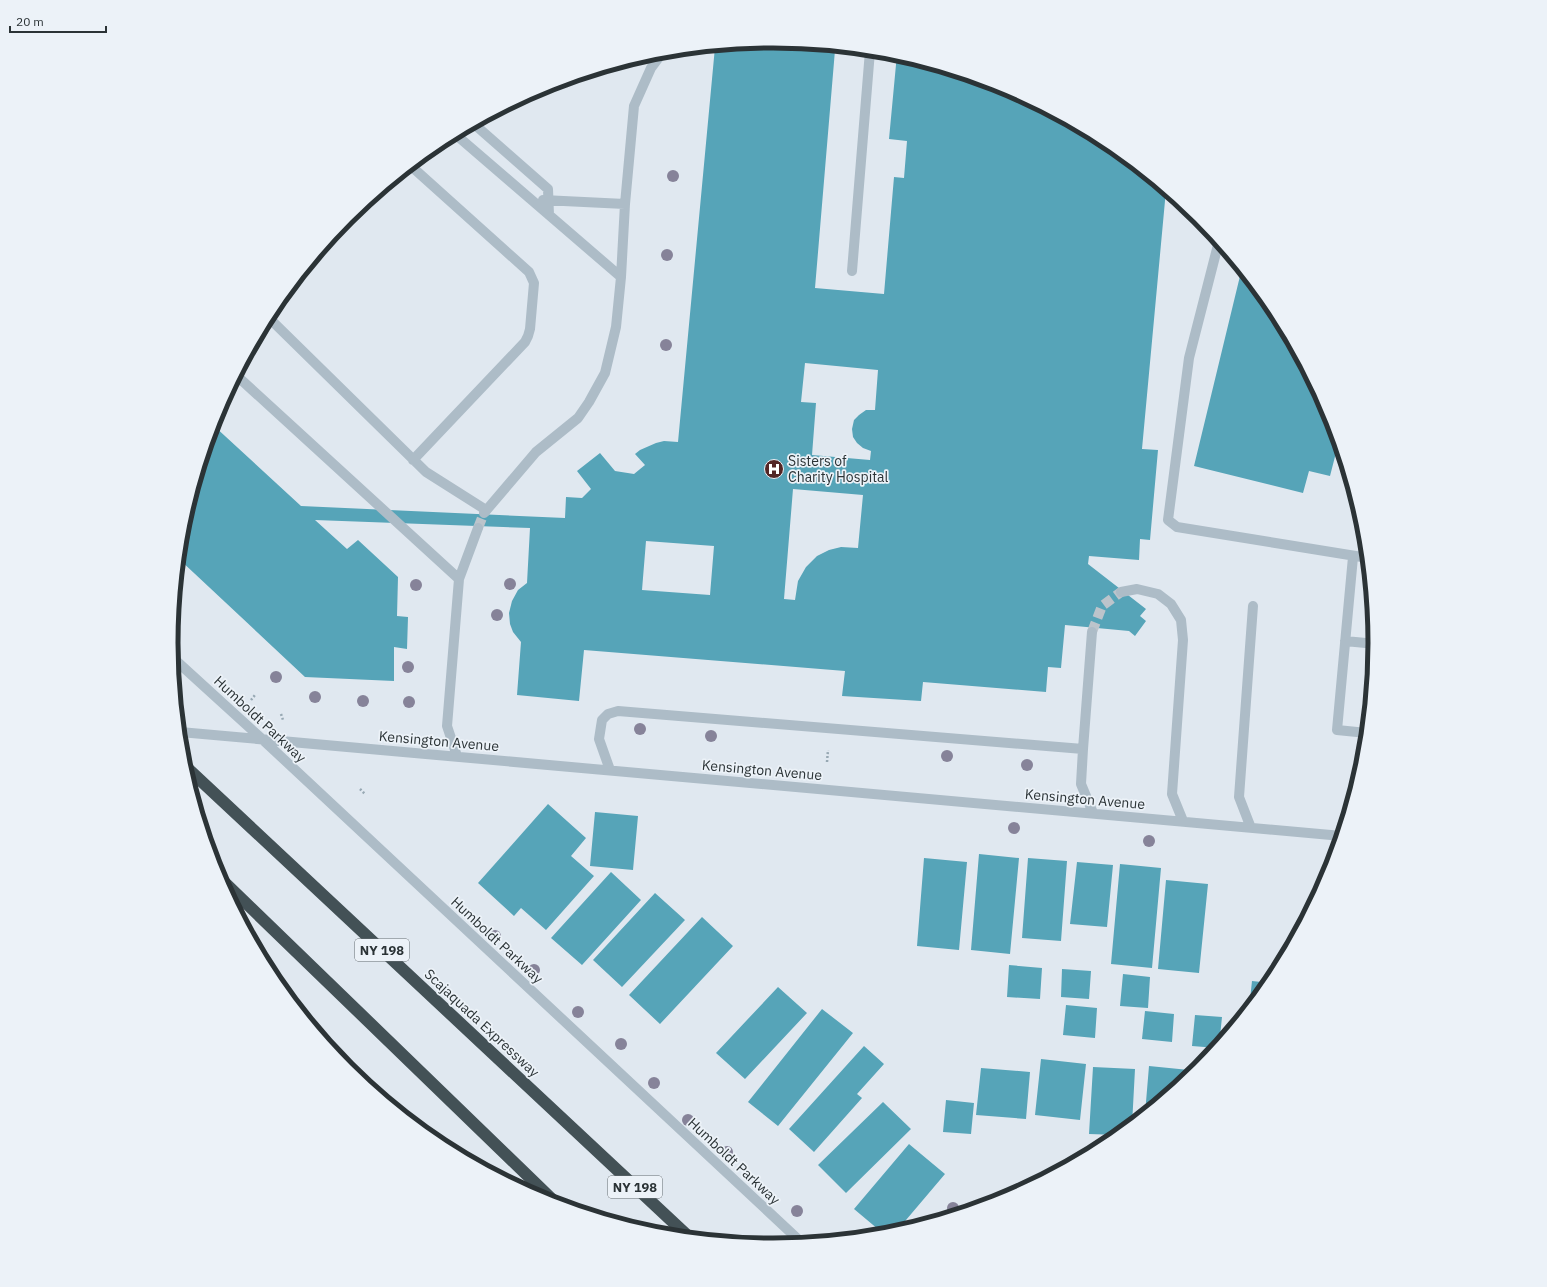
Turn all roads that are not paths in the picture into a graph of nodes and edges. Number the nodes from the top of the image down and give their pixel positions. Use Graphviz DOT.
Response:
graph roads {
  1 [pos="870,56"];
  2 [pos="658,59"];
  3 [pos="478,127"];
  4 [pos="460,138"];
  5 [pos="414,169"];
  6 [pos="531,199"];
  7 [pos="548,200"];
  8 [pos="625,204"];
  9 [pos="548,215"];
  10 [pos="1217,247"];
  11 [pos="852,271"];
  12 [pos="621,277"];
  13 [pos="273,322"];
  14 [pos="240,379"];
  15 [pos="413,460"];
  16 [pos="478,528"];
  17 [pos="1353,557"];
  18 [pos="1363,558"];
  19 [pos="459,579"];
  20 [pos="1121,592"];
  21 [pos="1252,606"];
  22 [pos="1092,632"];
  23 [pos="1345,641"];
  24 [pos="1369,643"];
  25 [pos="178,663"];
  26 [pos="185,732"];
  27 [pos="1362,733"];
  28 [pos="262,739"];
  29 [pos="1083,749"];
  30 [pos="457,756"];
  31 [pos="610,770"];
  32 [pos="192,772"];
  33 [pos="1093,813"];
  34 [pos="1183,821"];
  35 [pos="1251,828"];
  36 [pos="1337,836"];
  37 [pos="231,888"];
  38 [pos="547,1194"];
  39 [pos="684,1232"];
  40 [pos="797,1238"];
  1 -- 11 [label="street"];
  2 -- 8 [label="street"];
  3 -- 7 [label="street"];
  4 -- 6 [label="street"];
  5 -- 15 [label="street"];
  6 -- 7 [label="street"];
  6 -- 9 [label="street"];
  7 -- 8 [label="street"];
  7 -- 9 [label="street"];
  8 -- 12 [label="street"];
  9 -- 12 [label="street"];
  10 -- 17 [label="street"];
  12 -- 15 [label="street"];
  13 -- 15 [label="street"];
  14 -- 19 [label="street"];
  16 -- 19 [label="street"];
  17 -- 18 [label="street"];
  17 -- 23 [label="street"];
  19 -- 30 [label="street"];
  20 -- 34 [label="street"];
  21 -- 35 [label="street"];
  22 -- 29 [label="street"];
  23 -- 24 [label="street"];
  23 -- 27 [label="street"];
  25 -- 28 [label="street, Humboldt Parkway"];
  26 -- 28 [label="street, Kensington Avenue"];
  28 -- 30 [label="street, Kensington Avenue"];
  28 -- 40 [label="street, Humboldt Parkway"];
  29 -- 31 [label="street"];
  29 -- 33 [label="street"];
  30 -- 31 [label="street, Kensington Avenue"];
  31 -- 33 [label="street, Kensington Avenue"];
  32 -- 39 [label="highway, Scajaquada Expressway / NY 198"];
  33 -- 34 [label="street, Kensington Avenue"];
  34 -- 35 [label="street, Kensington Avenue"];
  35 -- 36 [label="street, Kensington Avenue"];
  37 -- 38 [label="highway"];
}
